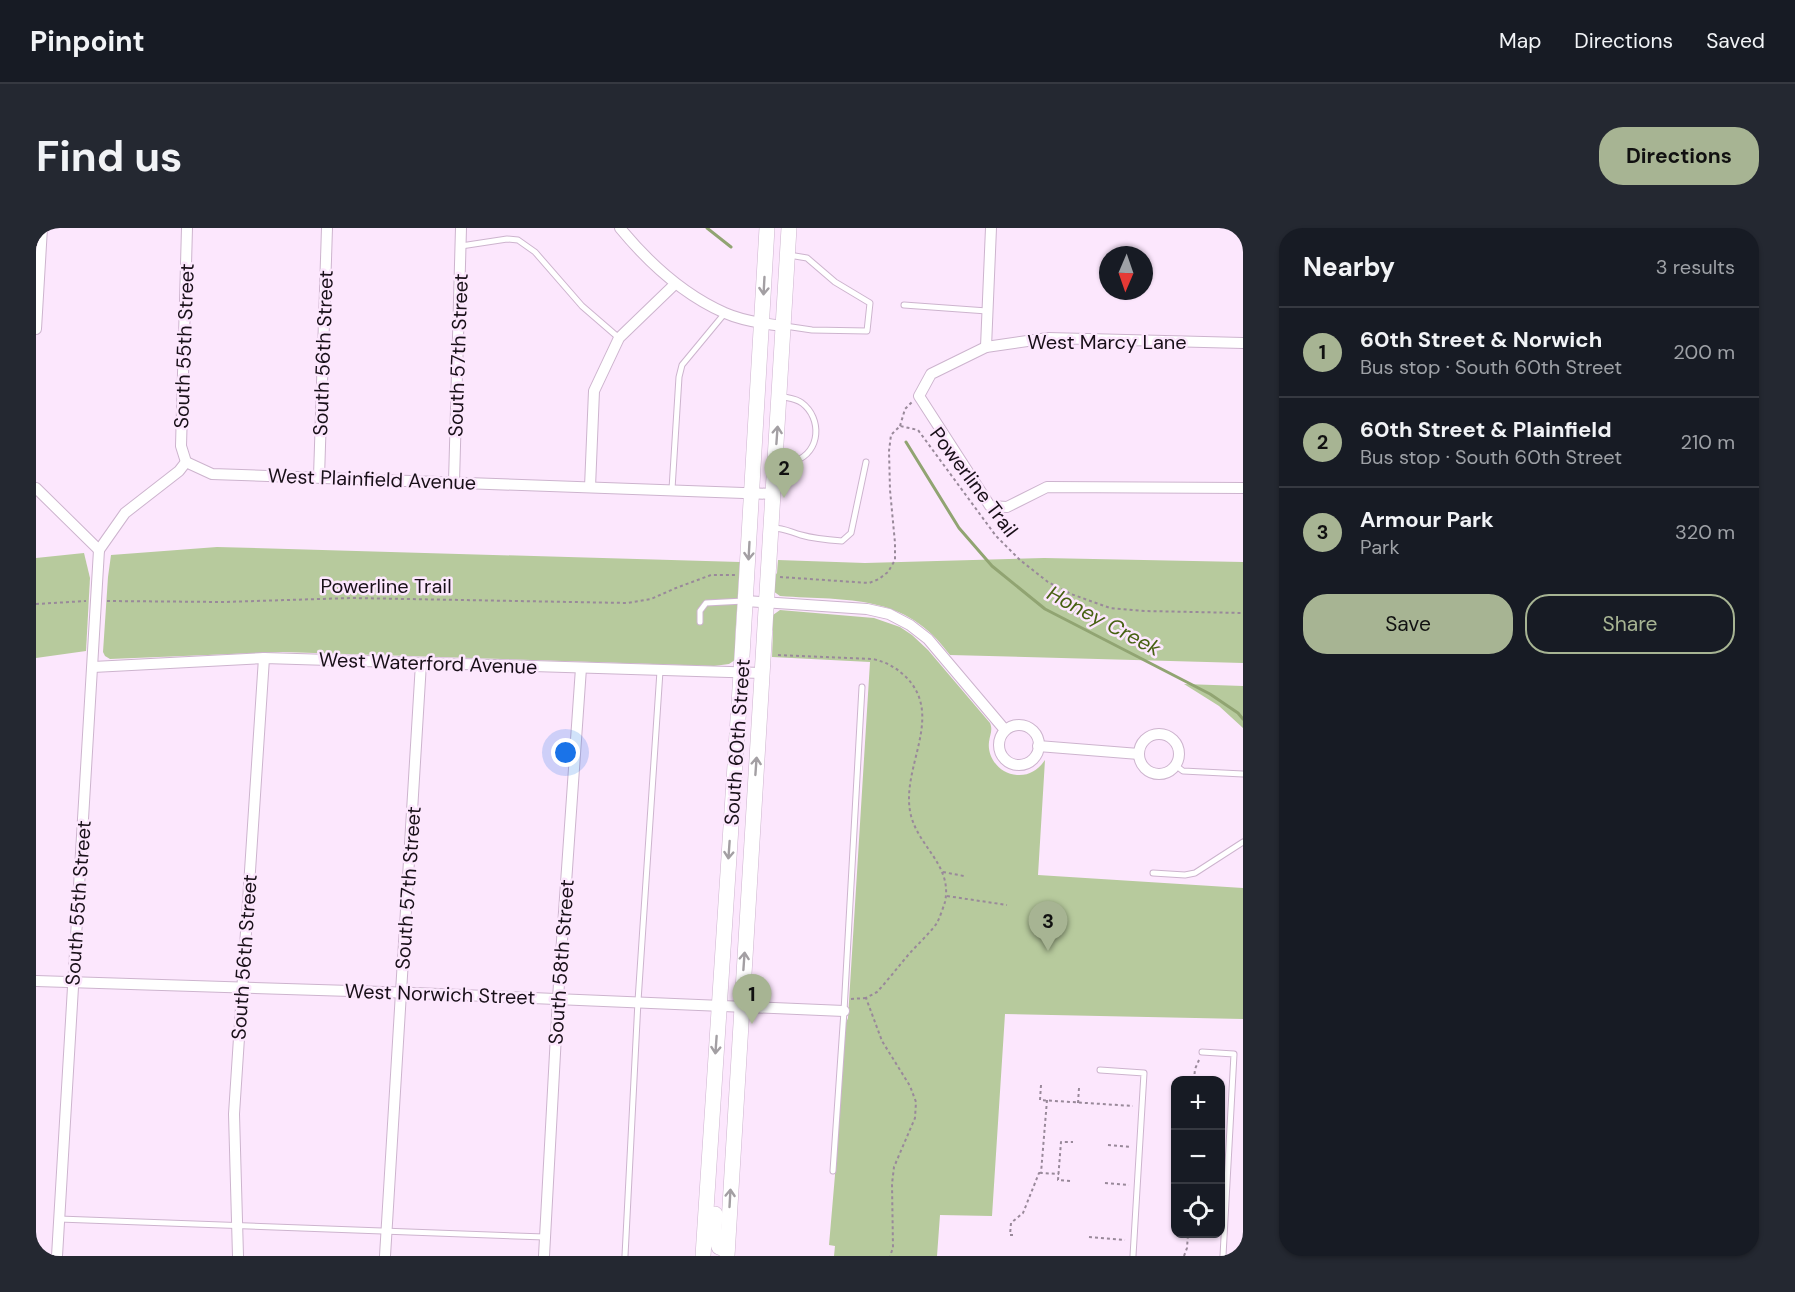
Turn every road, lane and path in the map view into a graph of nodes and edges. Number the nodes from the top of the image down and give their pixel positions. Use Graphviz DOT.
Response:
graph roads {
  1 [pos="42,228"];
  2 [pos="187,228"];
  3 [pos="327,228"];
  4 [pos="461,228"];
  5 [pos="620,228"];
  6 [pos="767,228"];
  7 [pos="789,228"];
  8 [pos="991,228"];
  9 [pos="461,246"];
  10 [pos="787,255"];
  11 [pos="675,284"];
  12 [pos="904,305"];
  13 [pos="987,311"];
  14 [pos="725,313"];
  15 [pos="762,324"];
  16 [pos="784,326"];
  17 [pos="36,329"];
  18 [pos="619,338"];
  19 [pos="1243,343"];
  20 [pos="986,347"];
  21 [pos="779,396"];
  22 [pos="919,396"];
  23 [pos="900,426"];
  24 [pos="186,462"];
  25 [pos="866,462"];
  26 [pos="775,463"];
  27 [pos="319,477"];
  28 [pos="454,482"];
  29 [pos="590,487"];
  30 [pos="36,488"];
  31 [pos="1243,488"];
  32 [pos="672,489"];
  33 [pos="752,492"];
  34 [pos="773,494"];
  35 [pos="771,528"];
  36 [pos="99,550"];
  37 [pos="732,575"];
  38 [pos="775,577"];
  39 [pos="96,601"];
  40 [pos="746,601"];
  41 [pos="766,602"];
  42 [pos="36,604"];
  43 [pos="1243,613"];
  44 [pos="700,622"];
  45 [pos="778,655"];
  46 [pos="264,658"];
  47 [pos="422,663"];
  48 [pos="93,667"];
  49 [pos="580,668"];
  50 [pos="660,671"];
  51 [pos="741,673"];
  52 [pos="762,673"];
  53 [pos="862,687"];
  54 [pos="1005,730"];
  55 [pos="1038,746"];
  56 [pos="1139,754"];
  57 [pos="1175,765"];
  58 [pos="1243,774"];
  59 [pos="1243,842"];
  60 [pos="943,872"];
  61 [pos="1153,873"];
  62 [pos="964,876"];
  63 [pos="946,896"];
  64 [pos="1006,905"];
  65 [pos="36,981"];
  66 [pos="73,982"];
  67 [pos="242,987"];
  68 [pos="401,992"];
  69 [pos="558,998"];
  70 [pos="866,998"];
  71 [pos="638,1001"];
  72 [pos="719,1005"];
  73 [pos="844,1005"];
  74 [pos="741,1006"];
  75 [pos="1202,1052"];
  76 [pos="1100,1070"];
  77 [pos="1194,1076"];
  78 [pos="1041,1086"];
  79 [pos="1079,1088"];
  80 [pos="1047,1100"];
  81 [pos="1078,1103"];
  82 [pos="1142,1107"];
  83 [pos="1073,1142"];
  84 [pos="1108,1145"];
  85 [pos="1139,1148"];
  86 [pos="709,1158"];
  87 [pos="833,1171"];
  88 [pos="1041,1173"];
  89 [pos="1059,1174"];
  90 [pos="1070,1181"];
  91 [pos="1105,1183"];
  92 [pos="1137,1185"];
  93 [pos="59,1219"];
  94 [pos="237,1225"];
  95 [pos="386,1230"];
  96 [pos="1013,1235"];
  97 [pos="545,1237"];
  98 [pos="1089,1237"];
  99 [pos="1188,1238"];
  100 [pos="1134,1241"];
  101 [pos="727,1253"];
  102 [pos="57,1256"];
  103 [pos="238,1256"];
  104 [pos="385,1256"];
  105 [pos="544,1256"];
  106 [pos="625,1256"];
  107 [pos="703,1256"];
  108 [pos="890,1256"];
  109 [pos="1133,1256"];
  110 [pos="1184,1256"];
  111 [pos="1223,1256"];
  1 -- 17 [label="street"];
  2 -- 24 [label="street, South 55th Street"];
  3 -- 27 [label="street, South 56th Street"];
  4 -- 9 [label="street, South 57th Street"];
  5 -- 11 [label="street"];
  6 -- 15 [label="main road, South 60th Street, one-way"];
  7 -- 10 [label="main road, South 60th Street"];
  8 -- 13 [label="street"];
  9 -- 18 [label="lane"];
  9 -- 28 [label="street, South 57th Street"];
  10 -- 16 [label="main road, South 60th Street"];
  10 -- 16 [label="lane"];
  11 -- 14 [label="street"];
  11 -- 18 [label="street"];
  12 -- 13 [label="lane"];
  13 -- 20 [label="street"];
  14 -- 15 [label="street"];
  14 -- 32 [label="lane"];
  15 -- 16 [label="street"];
  15 -- 33 [label="main road, South 60th Street"];
  16 -- 21 [label="main road, South 60th Street"];
  18 -- 29 [label="street"];
  19 -- 20 [label="street, West Marcy Lane"];
  20 -- 22 [label="street, West Marcy Lane"];
  26 -- 21 [label="main road, South 60th Street, one-way"];
  21 -- 26 [label="lane"];
  22 -- 23 [label="path"];
  22 -- 31 [label="street"];
  23 -- 38 [label="path, Powerline Trail"];
  23 -- 43 [label="path, Powerline Trail"];
  24 -- 27 [label="street, West Plainfield Avenue"];
  24 -- 36 [label="street"];
  25 -- 35 [label="lane"];
  26 -- 34 [label="main road, South 60th Street"];
  27 -- 28 [label="street, West Plainfield Avenue"];
  28 -- 29 [label="street, West Plainfield Avenue"];
  29 -- 32 [label="street, West Plainfield Avenue"];
  30 -- 36 [label="street"];
  32 -- 33 [label="street, West Plainfield Avenue"];
  33 -- 34 [label="street, West Plainfield Avenue"];
  33 -- 40 [label="main road, South 60th Street, one-way"];
  34 -- 35 [label="main road, South 60th Street"];
  35 -- 41 [label="main road, South 60th Street"];
  36 -- 39 [label="street, South 55th Street"];
  37 -- 39 [label="path, Powerline Trail"];
  39 -- 42 [label="path, Powerline Trail"];
  39 -- 48 [label="street, South 55th Street"];
  40 -- 41 [label="street"];
  40 -- 44 [label="lane"];
  40 -- 51 [label="main road, South 60th Street"];
  41 -- 52 [label="main road, South 60th Street"];
  41 -- 54 [label="street"];
  45 -- 60 [label="path"];
  46 -- 47 [label="street, West Waterford Avenue"];
  46 -- 48 [label="street, West Waterford Avenue"];
  46 -- 67 [label="street, South 56th Street"];
  47 -- 49 [label="street, West Waterford Avenue"];
  47 -- 68 [label="street, South 57th Street"];
  48 -- 66 [label="street, South 55th Street"];
  49 -- 50 [label="street, West Waterford Avenue"];
  49 -- 69 [label="street, South 58th Street"];
  50 -- 51 [label="street, West Waterford Avenue"];
  50 -- 71 [label="lane"];
  51 -- 52 [label="street, West Waterford Avenue"];
  51 -- 72 [label="main road, South 60th Street, one-way"];
  74 -- 52 [label="main road, South 60th Street, one-way"];
  53 -- 73 [label="lane"];
  54 -- 55 [label="street"];
  54 -- 55 [label="street"];
  55 -- 56 [label="street"];
  56 -- 57 [label="street"];
  56 -- 57 [label="street"];
  57 -- 58 [label="lane"];
  59 -- 61 [label="lane"];
  60 -- 62 [label="path"];
  60 -- 63 [label="path"];
  63 -- 64 [label="path"];
  63 -- 70 [label="path"];
  65 -- 66 [label="street, West Norwich Street"];
  66 -- 67 [label="street, West Norwich Street"];
  66 -- 93 [label="street, South 55th Street"];
  67 -- 68 [label="street, West Norwich Street"];
  67 -- 94 [label="street, South 56th Street"];
  68 -- 69 [label="street, West Norwich Street"];
  68 -- 95 [label="street, South 57th Street"];
  69 -- 71 [label="street, West Norwich Street"];
  69 -- 97 [label="street, South 58th Street"];
  70 -- 73 [label="path"];
  70 -- 108 [label="path"];
  71 -- 72 [label="street, West Norwich Street"];
  71 -- 106 [label="lane"];
  72 -- 74 [label="street, West Norwich Street"];
  72 -- 86 [label="main road, South 60th Street, one-way"];
  73 -- 74 [label="street, West Norwich Street"];
  73 -- 87 [label="lane"];
  101 -- 74 [label="main road, South 60th Street, one-way"];
  75 -- 77 [label="path"];
  75 -- 111 [label="lane"];
  76 -- 82 [label="lane"];
  78 -- 80 [label="path"];
  79 -- 81 [label="path"];
  80 -- 81 [label="path"];
  80 -- 88 [label="path"];
  81 -- 82 [label="path"];
  82 -- 85 [label="lane"];
  83 -- 89 [label="path"];
  84 -- 85 [label="path"];
  85 -- 92 [label="lane"];
  86 -- 101 [label="main road"];
  86 -- 107 [label="main road, South 60th Street"];
  88 -- 89 [label="path"];
  88 -- 96 [label="path"];
  89 -- 90 [label="path"];
  91 -- 92 [label="path"];
  92 -- 100 [label="lane"];
  93 -- 94 [label="lane"];
  93 -- 102 [label="street, South 55th Street"];
  94 -- 95 [label="lane"];
  94 -- 103 [label="street, South 56th Street"];
  95 -- 97 [label="lane"];
  95 -- 104 [label="street, South 57th Street"];
  97 -- 105 [label="street, South 58th Street"];
  98 -- 100 [label="path"];
  99 -- 110 [label="path"];
  100 -- 109 [label="lane"];
}
